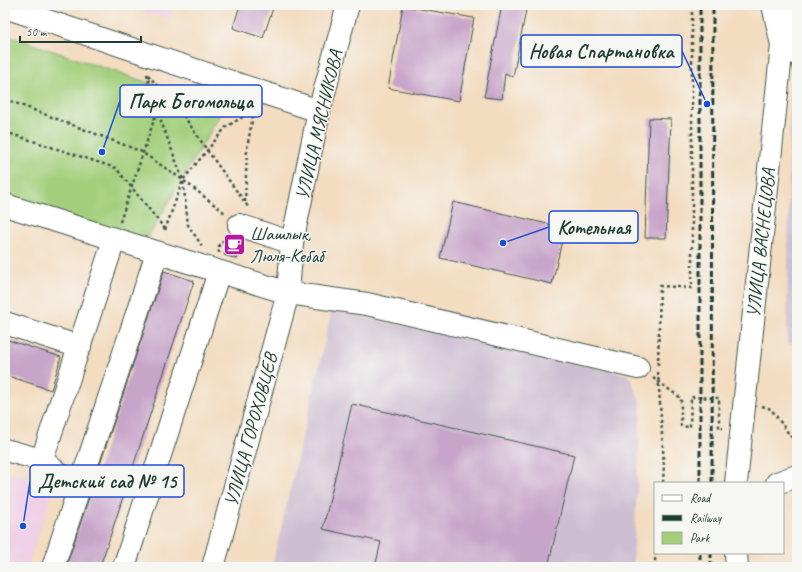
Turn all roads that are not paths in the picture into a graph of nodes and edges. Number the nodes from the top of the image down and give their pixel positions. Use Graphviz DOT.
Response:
graph roads {
  1 [pos="348,5"];
  2 [pos="773,5"];
  3 [pos="796,5"];
  4 [pos="6,17"];
  5 [pos="790,49"];
  6 [pos="319,111"];
  7 [pos="5,205"];
  8 [pos="239,225"];
  9 [pos="114,240"];
  10 [pos="292,243"];
  11 [pos="157,253"];
  12 [pos="219,272"];
  13 [pos="288,292"];
  14 [pos="5,323"];
  15 [pos="80,347"];
  16 [pos="644,372"];
  17 [pos="5,450"];
  18 [pos="42,460"];
  19 [pos="797,476"];
  20 [pos="736,482"];
  21 [pos="780,482"];
  22 [pos="79,490"];
  23 [pos="736,554"];
  24 [pos="53,567"];
  25 [pos="124,567"];
  26 [pos="213,567"];
  27 [pos="737,567"];
  1 -- 6 [label="street, УЛИЦА МЯСНИКОВА"];
  2 -- 5 [label="street"];
  3 -- 5 [label="street, УЛИЦА ВАСНЕЦОВА"];
  4 -- 6 [label="street"];
  5 -- 20 [label="street, УЛИЦА ВАСНЕЦОВА"];
  6 -- 10 [label="street, УЛИЦА МЯСНИКОВА"];
  7 -- 9 [label="street"];
  8 -- 10 [label="street"];
  9 -- 11 [label="street"];
  9 -- 15 [label="street"];
  10 -- 13 [label="street, УЛИЦА МЯСНИКОВА"];
  11 -- 12 [label="street"];
  11 -- 22 [label="street"];
  12 -- 13 [label="street"];
  12 -- 25 [label="street"];
  13 -- 16 [label="street"];
  13 -- 26 [label="street, УЛИЦА ГОРОХОВЦЕВ"];
  14 -- 15 [label="street"];
  15 -- 18 [label="street"];
  17 -- 18 [label="street"];
  18 -- 22 [label="street"];
  19 -- 21 [label="street"];
  22 -- 24 [label="street"];
  23 -- 27 [label="street"];
}
